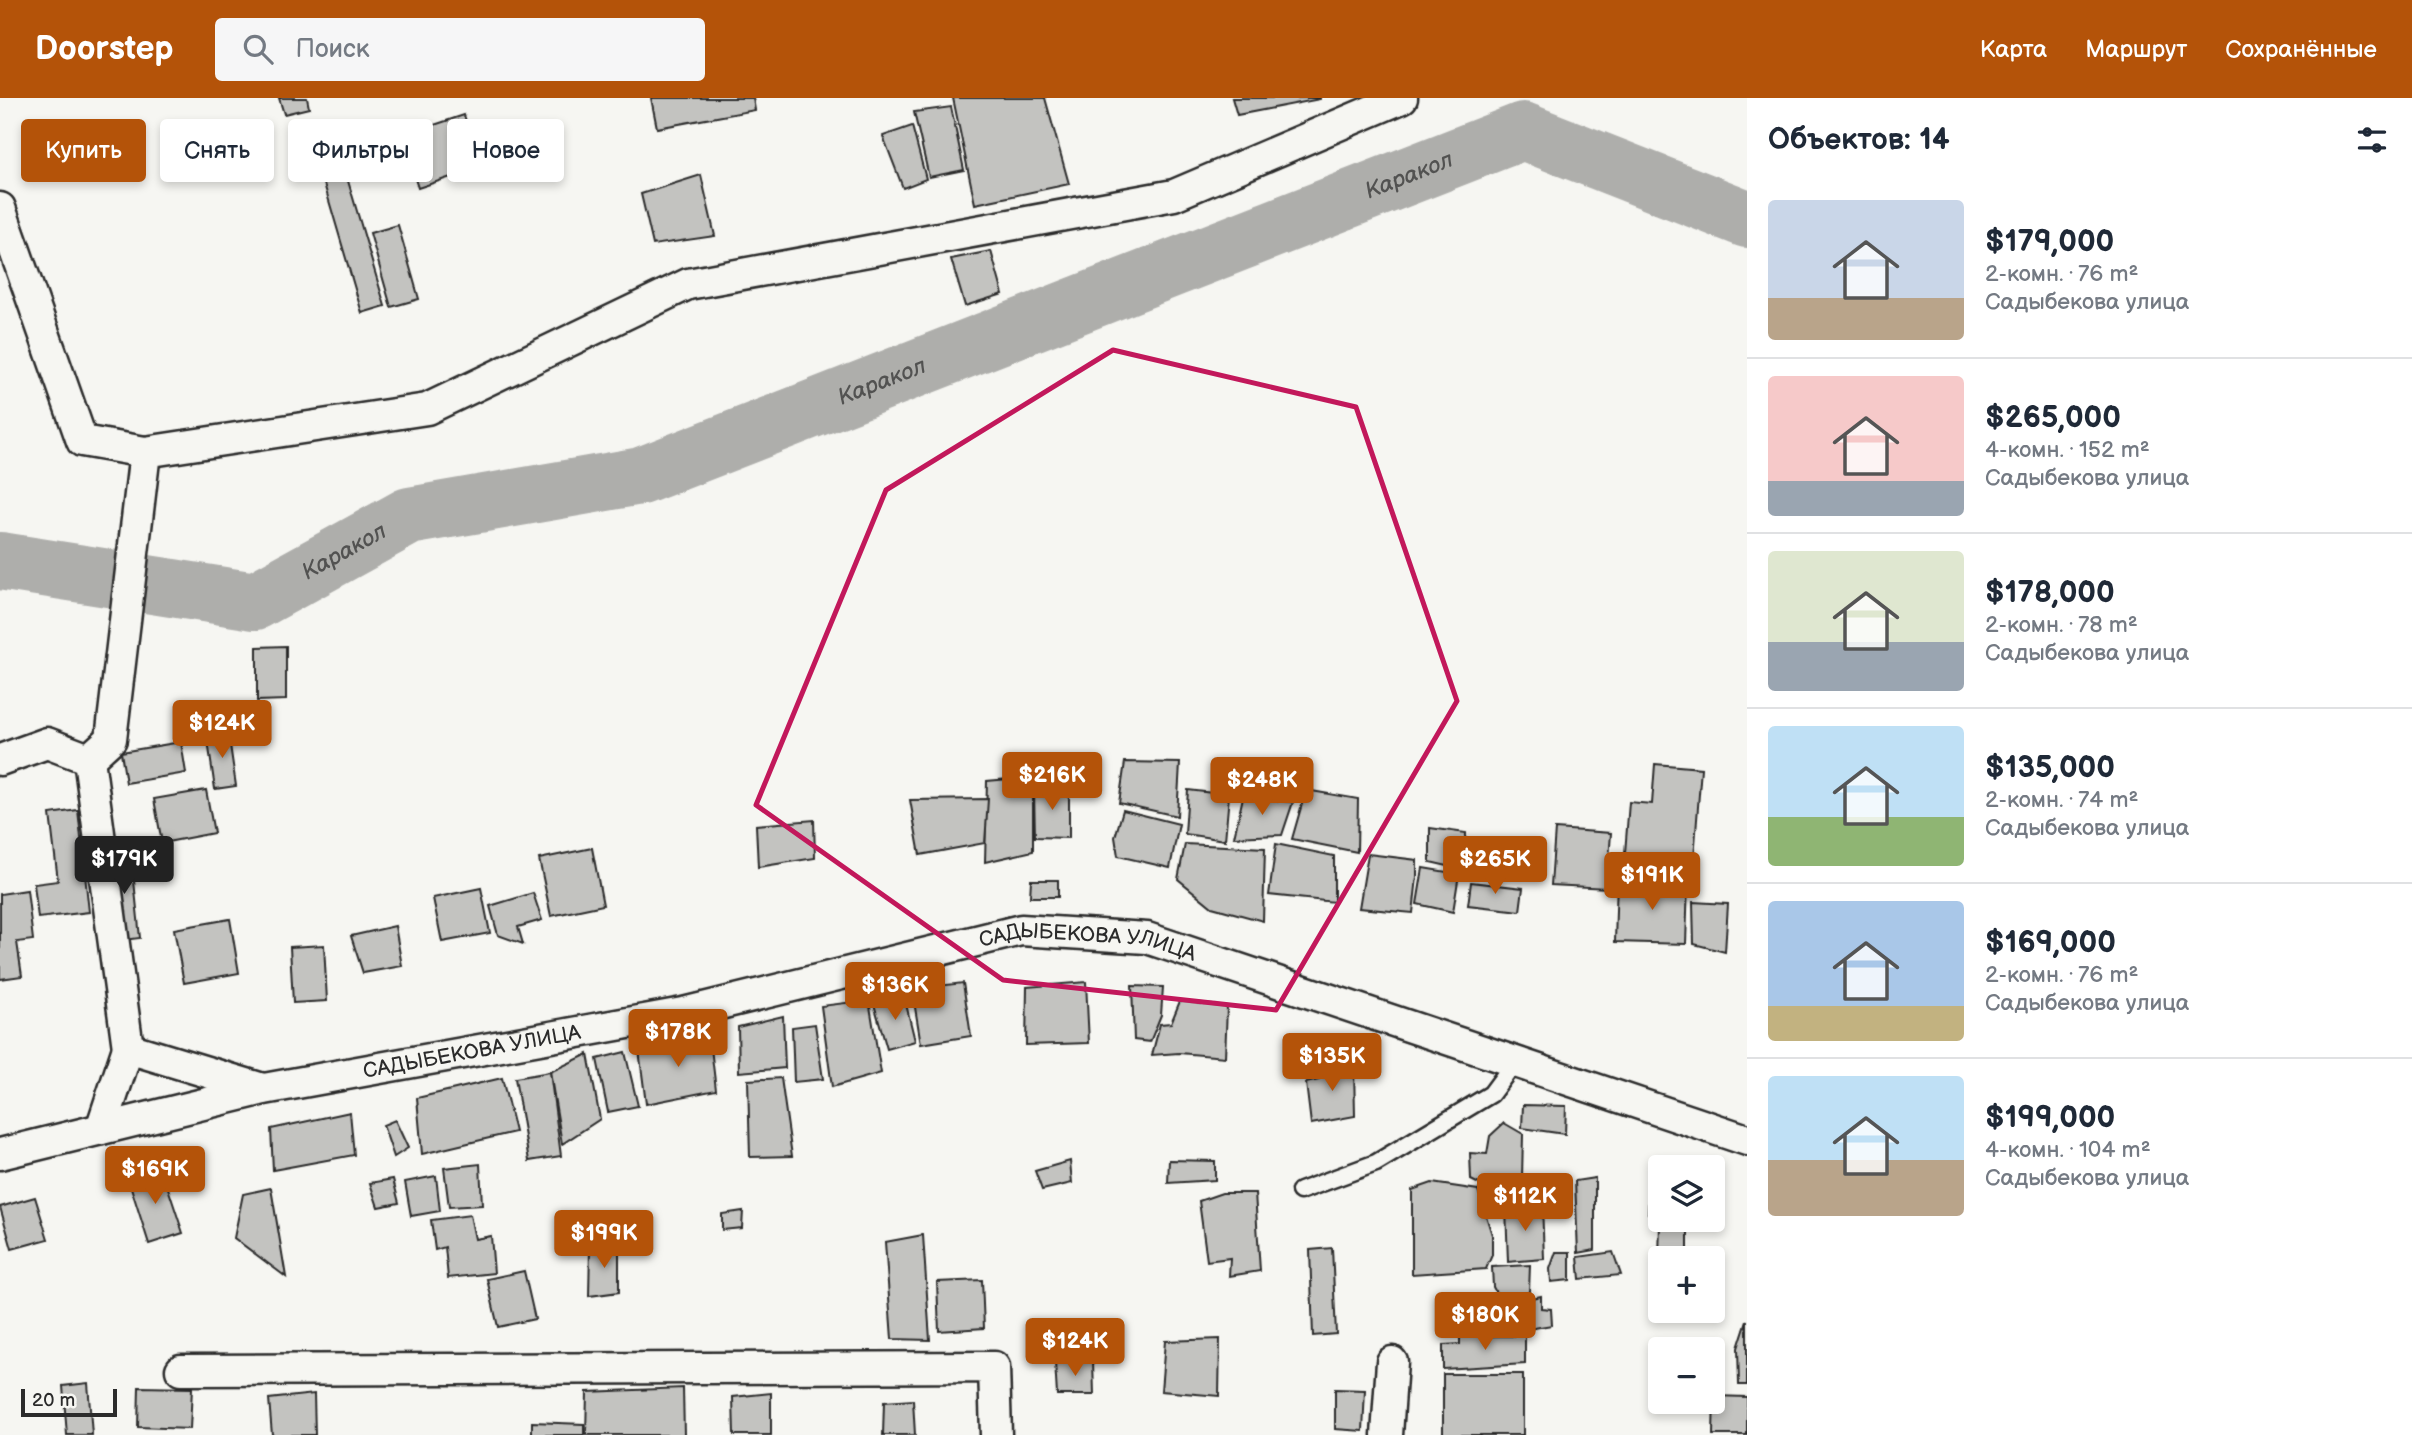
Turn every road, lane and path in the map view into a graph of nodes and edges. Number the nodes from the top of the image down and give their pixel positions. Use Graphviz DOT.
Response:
graph roads {
  1 [pos="1402,98"];
  2 [pos="0,208"];
  3 [pos="145,452"];
  4 [pos="89,759"];
  5 [pos="0,760"];
  6 [pos="128,1048"];
  7 [pos="1514,1063"];
  8 [pos="264,1089"];
  9 [pos="101,1129"];
  10 [pos="1747,1140"];
  11 [pos="0,1154"];
  12 [pos="1300,1191"];
  13 [pos="1392,1362"];
  14 [pos="181,1370"];
  15 [pos="996,1435"];
  16 [pos="1387,1435"];
  1 -- 3 [label="street"];
  2 -- 3 [label="street"];
  3 -- 4 [label="street"];
  4 -- 5 [label="street"];
  4 -- 6 [label="street"];
  6 -- 8 [label="street"];
  6 -- 9 [label="street"];
  7 -- 8 [label="street, САДЫБЕКОВА УЛИЦА"];
  7 -- 10 [label="street, САДЫБЕКОВА УЛИЦА"];
  7 -- 12 [label="lane"];
  8 -- 9 [label="street, САДЫБЕКОВА УЛИЦА"];
  9 -- 11 [label="street, САДЫБЕКОВА УЛИЦА"];
  13 -- 16 [label="street"];
  14 -- 15 [label="street"];
}
